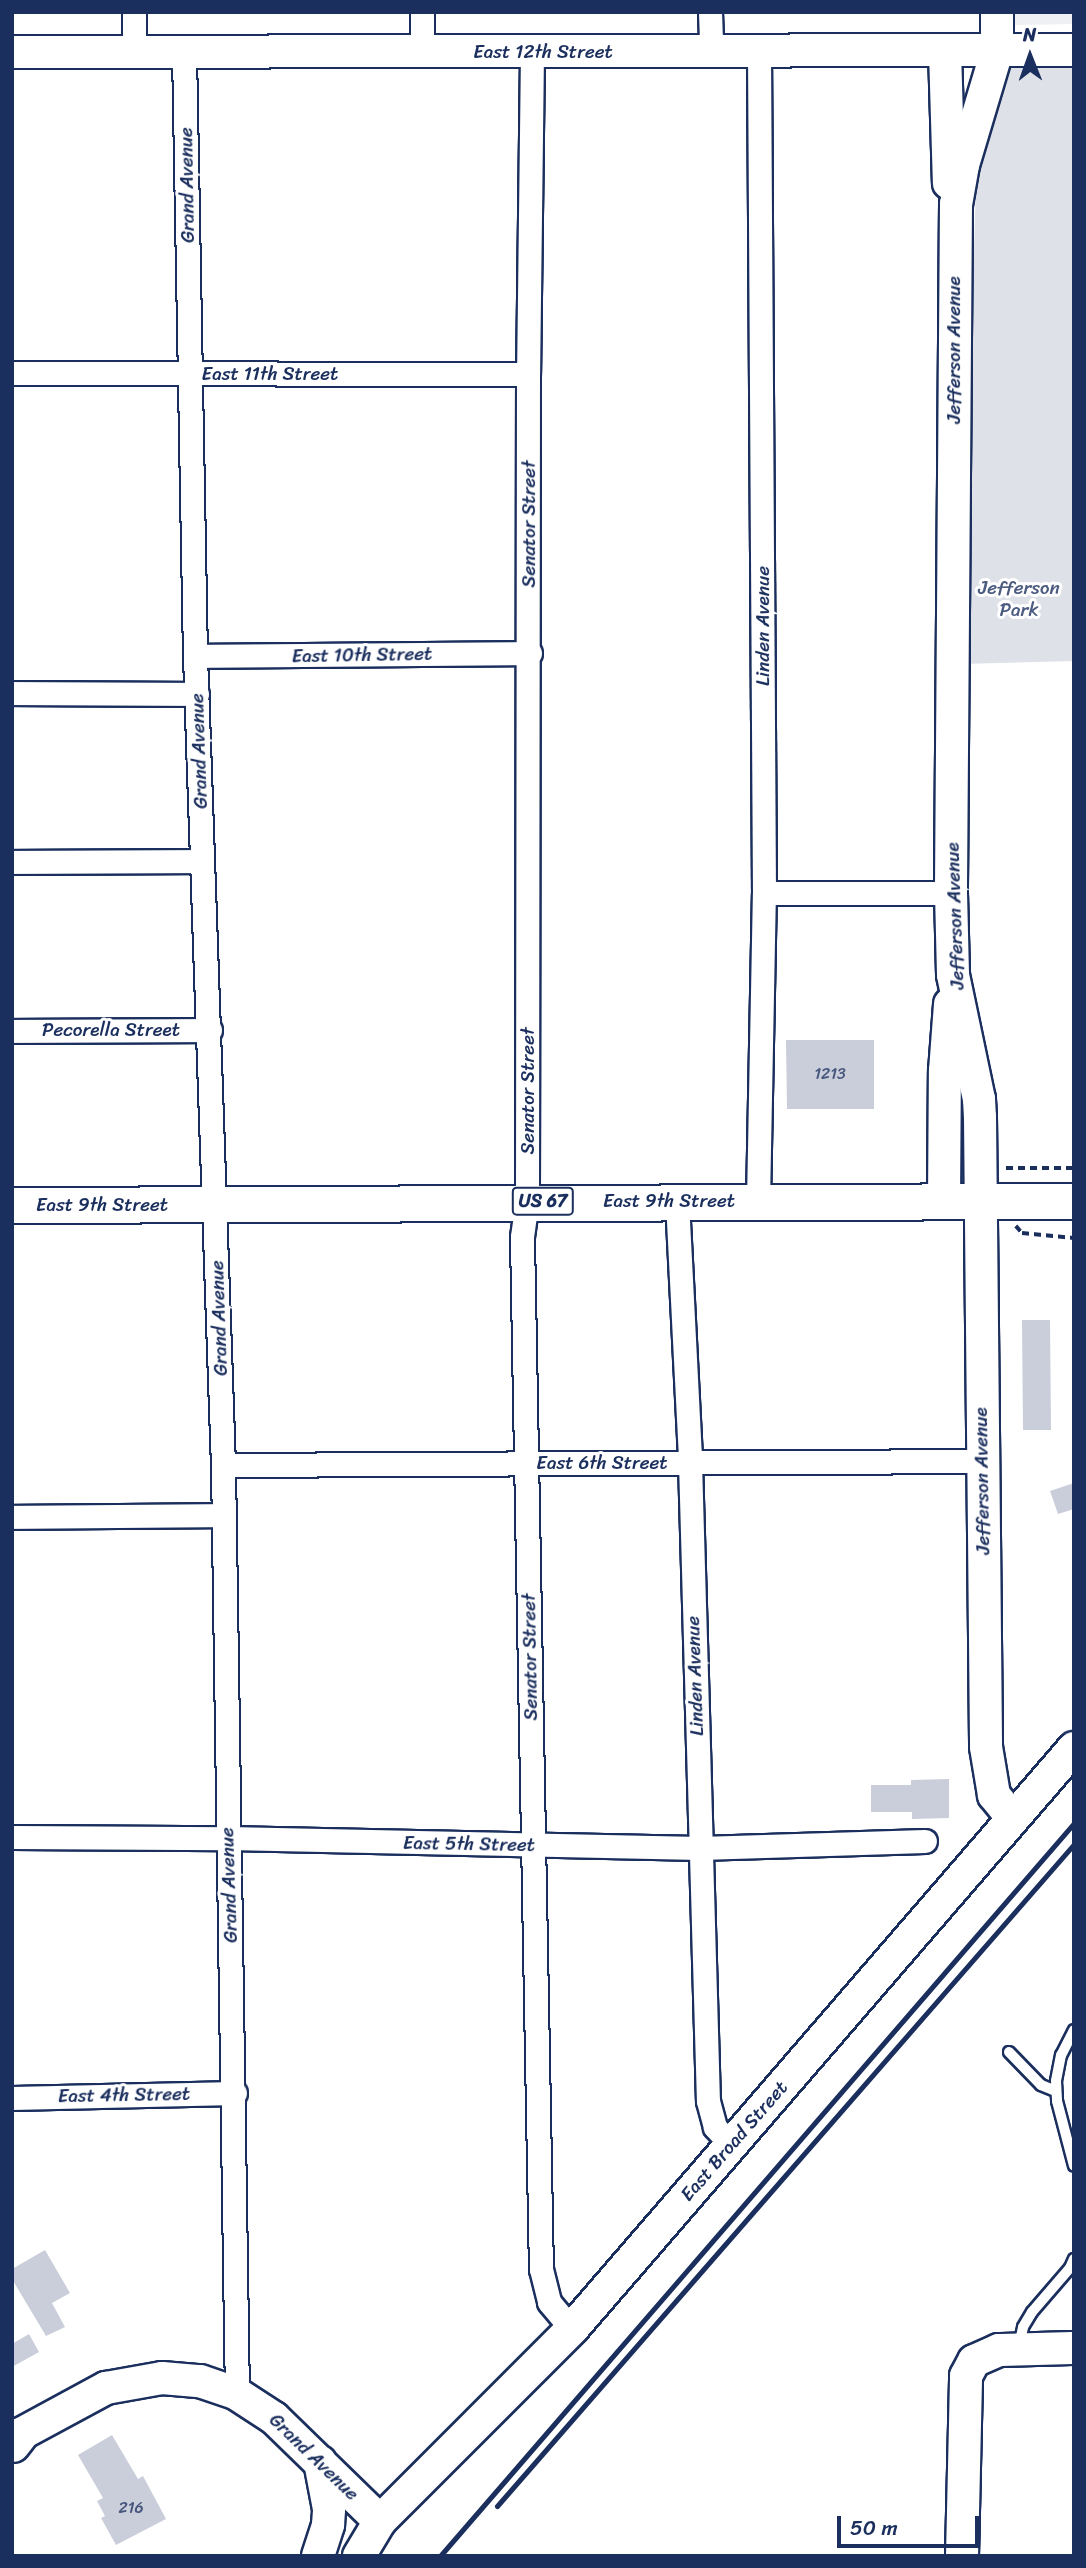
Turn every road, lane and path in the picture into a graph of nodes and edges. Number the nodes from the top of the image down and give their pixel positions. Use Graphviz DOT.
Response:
graph roads {
  1 [pos="134,12"];
  2 [pos="422,12"];
  3 [pos="710,12"];
  4 [pos="997,12"];
  5 [pos="711,50"];
  6 [pos="759,50"];
  7 [pos="1074,50"];
  8 [pos="134,51"];
  9 [pos="184,51"];
  10 [pos="945,51"];
  11 [pos="997,51"];
  12 [pos="12,52"];
  13 [pos="422,52"];
  14 [pos="532,52"];
  15 [pos="955,225"];
  16 [pos="12,373"];
  17 [pos="192,373"];
  18 [pos="528,374"];
  19 [pos="530,653"];
  20 [pos="195,656"];
  21 [pos="12,693"];
  22 [pos="197,694"];
  23 [pos="202,861"];
  24 [pos="12,862"];
  25 [pos="951,892"];
  26 [pos="764,893"];
  27 [pos="953,975"];
  28 [pos="210,1030"];
  29 [pos="12,1031"];
  30 [pos="1015,1168"];
  31 [pos="1074,1168"];
  32 [pos="527,1201"];
  33 [pos="677,1201"];
  34 [pos="1074,1201"];
  35 [pos="758,1202"];
  36 [pos="944,1202"];
  37 [pos="980,1203"];
  38 [pos="12,1205"];
  39 [pos="215,1205"];
  40 [pos="1016,1224"];
  41 [pos="1074,1238"];
  42 [pos="981,1461"];
  43 [pos="690,1462"];
  44 [pos="527,1463"];
  45 [pos="223,1465"];
  46 [pos="224,1515"];
  47 [pos="12,1517"];
  48 [pos="1074,1748"];
  49 [pos="1012,1816"];
  50 [pos="12,1837"];
  51 [pos="228,1838"];
  52 [pos="925,1841"];
  53 [pos="534,1846"];
  54 [pos="700,1848"];
  55 [pos="1074,2030"];
  56 [pos="1009,2052"];
  57 [pos="1056,2091"];
  58 [pos="235,2093"];
  59 [pos="12,2098"];
  60 [pos="731,2145"];
  61 [pos="1074,2166"];
  62 [pos="1074,2259"];
  63 [pos="572,2329"];
  64 [pos="1074,2348"];
  65 [pos="1019,2349"];
  66 [pos="237,2394"];
  67 [pos="14,2439"];
  68 [pos="320,2462"];
  69 [pos="380,2521"];
  70 [pos="318,2556"];
  71 [pos="329,2556"];
  72 [pos="359,2556"];
  73 [pos="962,2556"];
  1 -- 8 [label="street"];
  2 -- 13 [label="street"];
  3 -- 5 [label="street"];
  4 -- 11 [label="street, Jefferson Avenue"];
  5 -- 6 [label="street, East 12th Street"];
  5 -- 14 [label="street, East 12th Street"];
  6 -- 10 [label="street, East 12th Street"];
  6 -- 26 [label="street, Linden Avenue"];
  7 -- 11 [label="street, East 12th Street"];
  8 -- 9 [label="street, East 12th Street"];
  8 -- 12 [label="street, East 12th Street"];
  9 -- 13 [label="street, East 12th Street"];
  9 -- 17 [label="street, Grand Avenue"];
  10 -- 11 [label="street, East 12th Street"];
  10 -- 15 [label="street"];
  11 -- 15 [label="street, Jefferson Avenue"];
  13 -- 14 [label="street, East 12th Street"];
  14 -- 18 [label="street, Senator Street"];
  15 -- 25 [label="street, Jefferson Avenue"];
  16 -- 17 [label="street, East 11th Street"];
  17 -- 18 [label="street, East 11th Street"];
  17 -- 20 [label="street, Grand Avenue"];
  18 -- 19 [label="street, Senator Street"];
  19 -- 20 [label="street, East 10th Street"];
  19 -- 32 [label="street, Senator Street"];
  20 -- 22 [label="street, Grand Avenue"];
  21 -- 22 [label="street"];
  22 -- 23 [label="street, Grand Avenue"];
  23 -- 24 [label="street"];
  23 -- 28 [label="street, Grand Avenue"];
  25 -- 26 [label="street"];
  25 -- 27 [label="street, Jefferson Avenue"];
  26 -- 35 [label="street, Linden Avenue"];
  27 -- 36 [label="street"];
  27 -- 37 [label="street, Jefferson Avenue"];
  28 -- 29 [label="street, Pecorella Street"];
  28 -- 39 [label="street, Grand Avenue"];
  30 -- 31 [label="path"];
  32 -- 33 [label="main road, East 9th Street / US 67"];
  32 -- 39 [label="main road, East 9th Street / US 67"];
  32 -- 44 [label="street, Senator Street"];
  33 -- 35 [label="main road, East 9th Street / US 67"];
  33 -- 43 [label="street, Linden Avenue"];
  34 -- 37 [label="main road, East 9th Street / US 67"];
  35 -- 36 [label="main road, East 9th Street / US 67"];
  36 -- 37 [label="main road, East 9th Street / US 67"];
  37 -- 42 [label="street, Jefferson Avenue"];
  38 -- 39 [label="main road, East 9th Street / US 67"];
  39 -- 45 [label="street, Grand Avenue"];
  40 -- 41 [label="path"];
  42 -- 43 [label="street, East 6th Street"];
  42 -- 49 [label="street, Jefferson Avenue"];
  43 -- 44 [label="street, East 6th Street"];
  43 -- 54 [label="street, Linden Avenue"];
  44 -- 45 [label="street, East 6th Street"];
  44 -- 53 [label="street, Senator Street"];
  45 -- 46 [label="street, Grand Avenue"];
  46 -- 47 [label="street"];
  46 -- 51 [label="street, Grand Avenue"];
  48 -- 49 [label="street, East Broad Street"];
  49 -- 60 [label="street, East Broad Street"];
  50 -- 51 [label="street, East 5th Street"];
  51 -- 53 [label="street, East 5th Street"];
  51 -- 58 [label="street, Grand Avenue"];
  52 -- 54 [label="street, East 5th Street"];
  53 -- 54 [label="street, East 5th Street"];
  53 -- 63 [label="street, Senator Street"];
  54 -- 60 [label="street, Linden Avenue"];
  55 -- 57 [label="lane"];
  56 -- 57 [label="lane"];
  57 -- 61 [label="lane"];
  58 -- 59 [label="street, East 4th Street"];
  58 -- 66 [label="street, Grand Avenue"];
  60 -- 63 [label="street, East Broad Street"];
  62 -- 65 [label="lane"];
  63 -- 69 [label="street, East Broad Street"];
  64 -- 65 [label="street"];
  65 -- 73 [label="street"];
  66 -- 67 [label="street"];
  66 -- 68 [label="street, Grand Avenue"];
  68 -- 69 [label="street, Grand Avenue"];
  68 -- 70 [label="street"];
  69 -- 71 [label="street, East Broad Street"];
  69 -- 72 [label="street, East Broad Street"];
}
